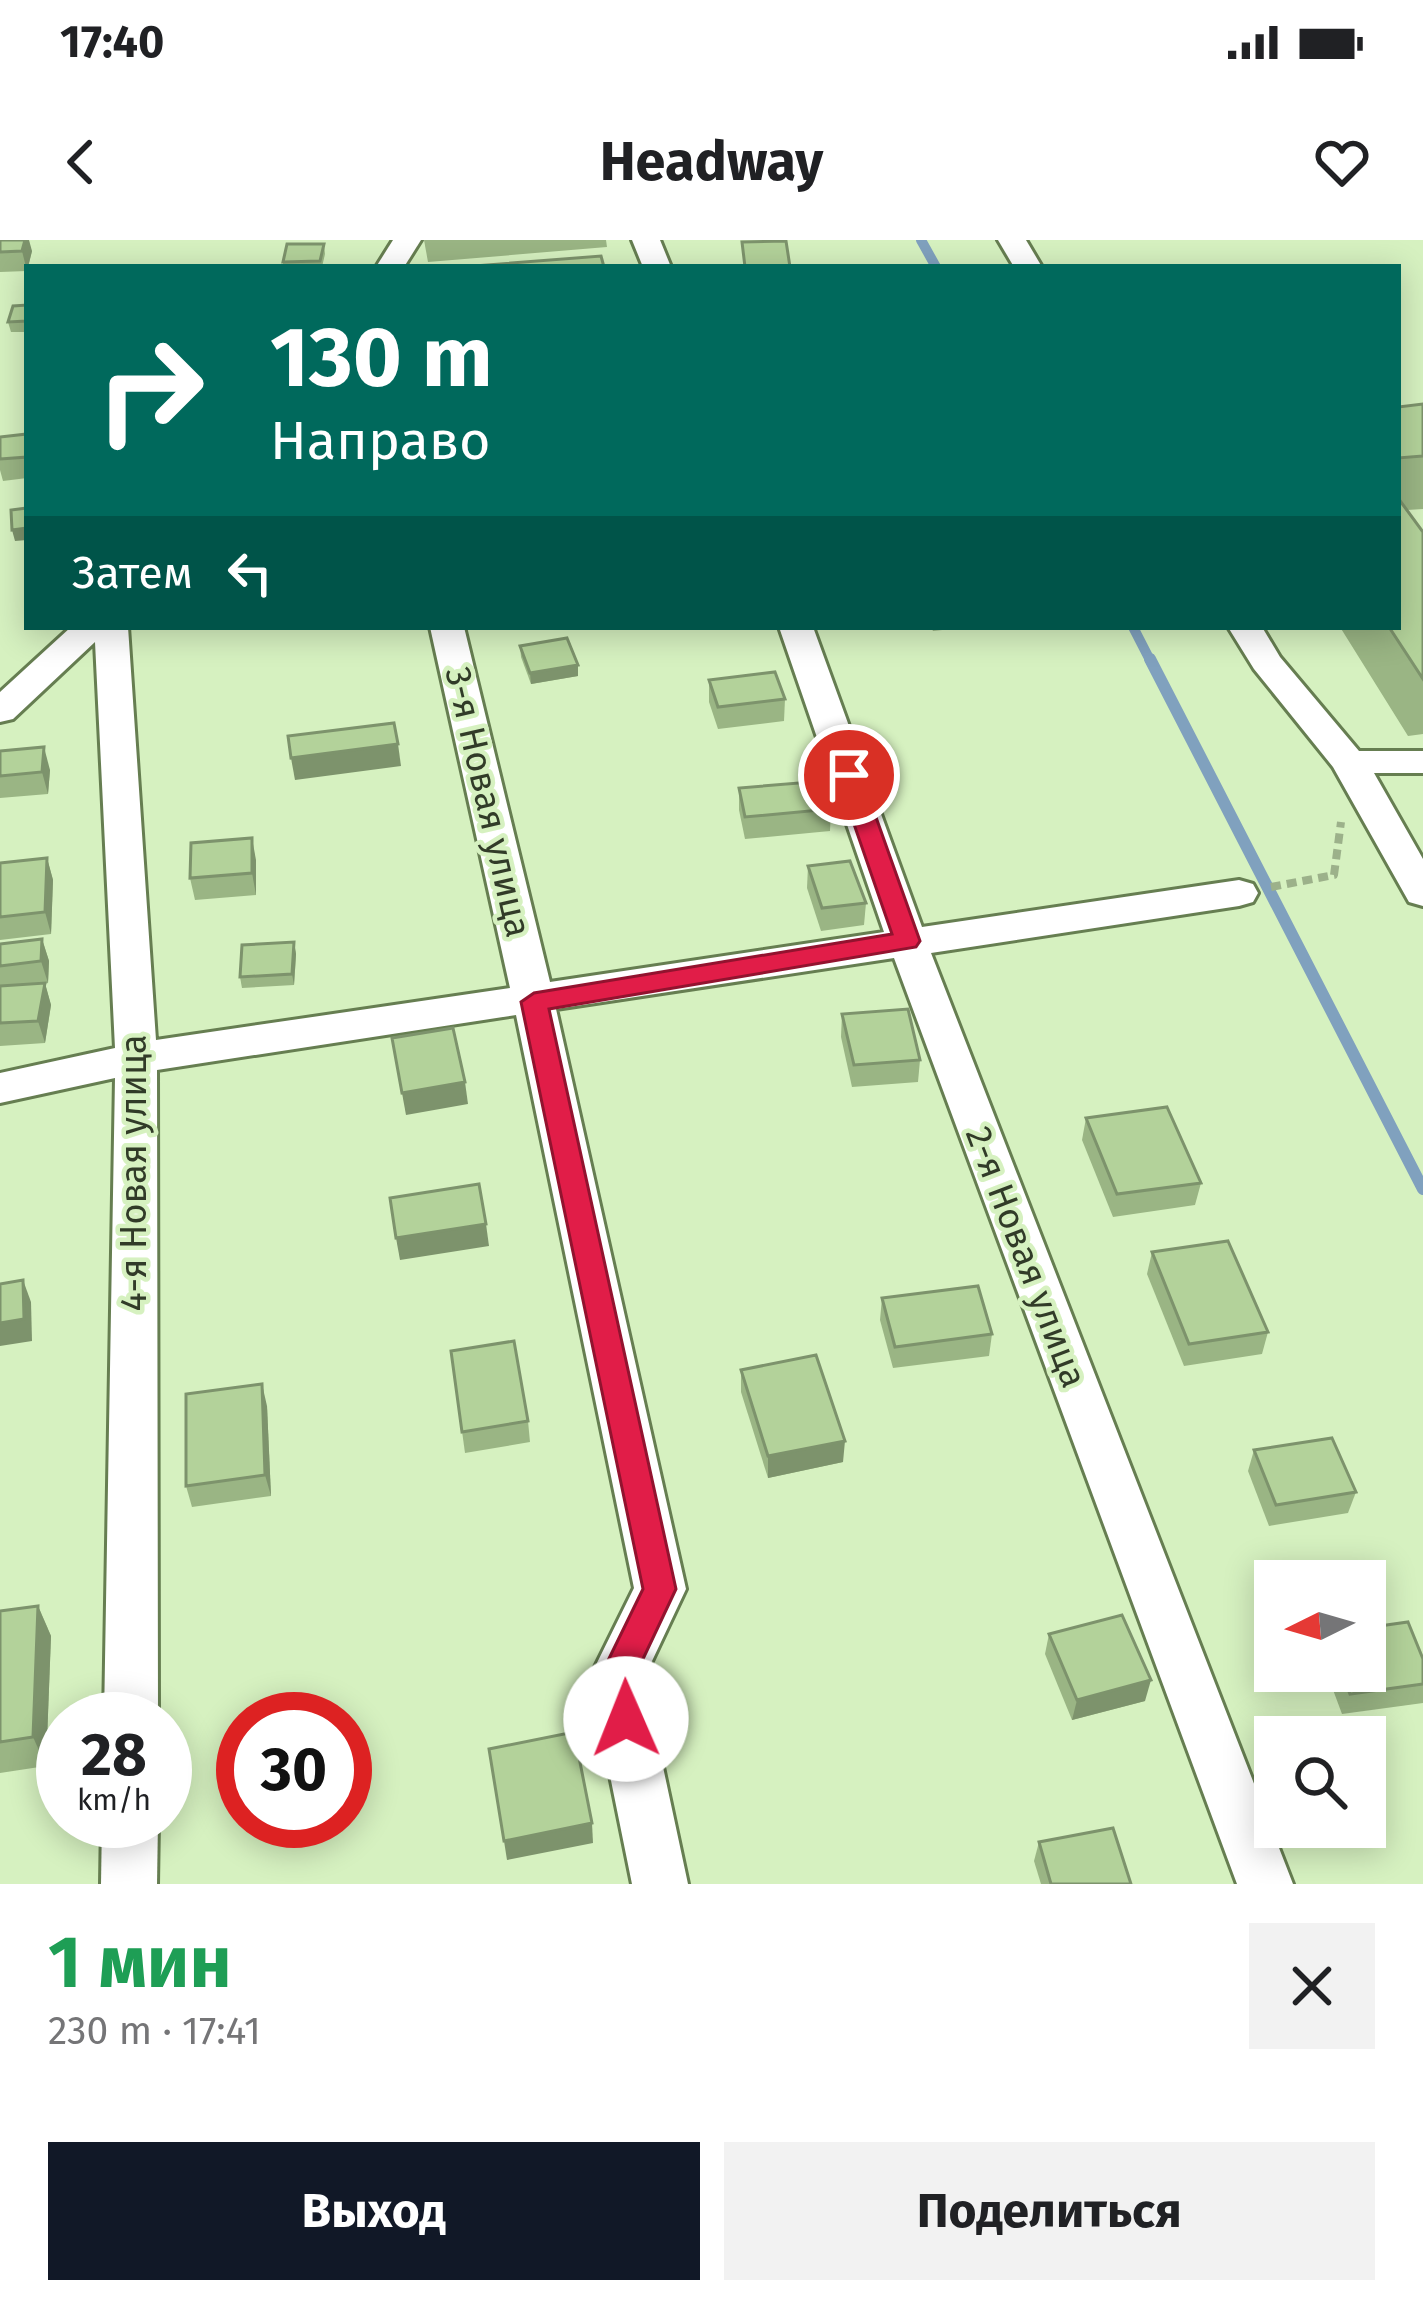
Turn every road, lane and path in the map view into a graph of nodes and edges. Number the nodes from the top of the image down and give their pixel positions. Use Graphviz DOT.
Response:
graph roads {
  1 [pos="89,630"];
  2 [pos="111,630"];
  3 [pos="448,630"];
  4 [pos="797,630"];
  5 [pos="1247,630"];
  6 [pos="0,711"];
  7 [pos="1349,761"];
  8 [pos="1423,762"];
  9 [pos="1334,875"];
  10 [pos="1301,881"];
  11 [pos="1239,893"];
  12 [pos="1423,893"];
  13 [pos="907,941"];
  14 [pos="534,1002"];
  15 [pos="136,1058"];
  16 [pos="0,1088"];
  17 [pos="131,1692"];
  18 [pos="130,1848"];
  19 [pos="129,1884"];
  20 [pos="660,1884"];
  21 [pos="1265,1884"];
  1 -- 6 [label="street"];
  2 -- 15 [label="street, 4-я Новая улица"];
  3 -- 14 [label="street, 3-я Новая улица"];
  4 -- 13 [label="street, 2-я Новая улица"];
  5 -- 7 [label="street"];
  7 -- 8 [label="street"];
  7 -- 12 [label="street"];
  9 -- 10 [label="path"];
  11 -- 13 [label="street"];
  13 -- 14 [label="street"];
  13 -- 21 [label="street, 2-я Новая улица"];
  14 -- 15 [label="street"];
  14 -- 20 [label="street, 3-я Новая улица"];
  15 -- 16 [label="street"];
  15 -- 17 [label="street, 4-я Новая улица"];
  18 -- 19 [label="street"];
}
